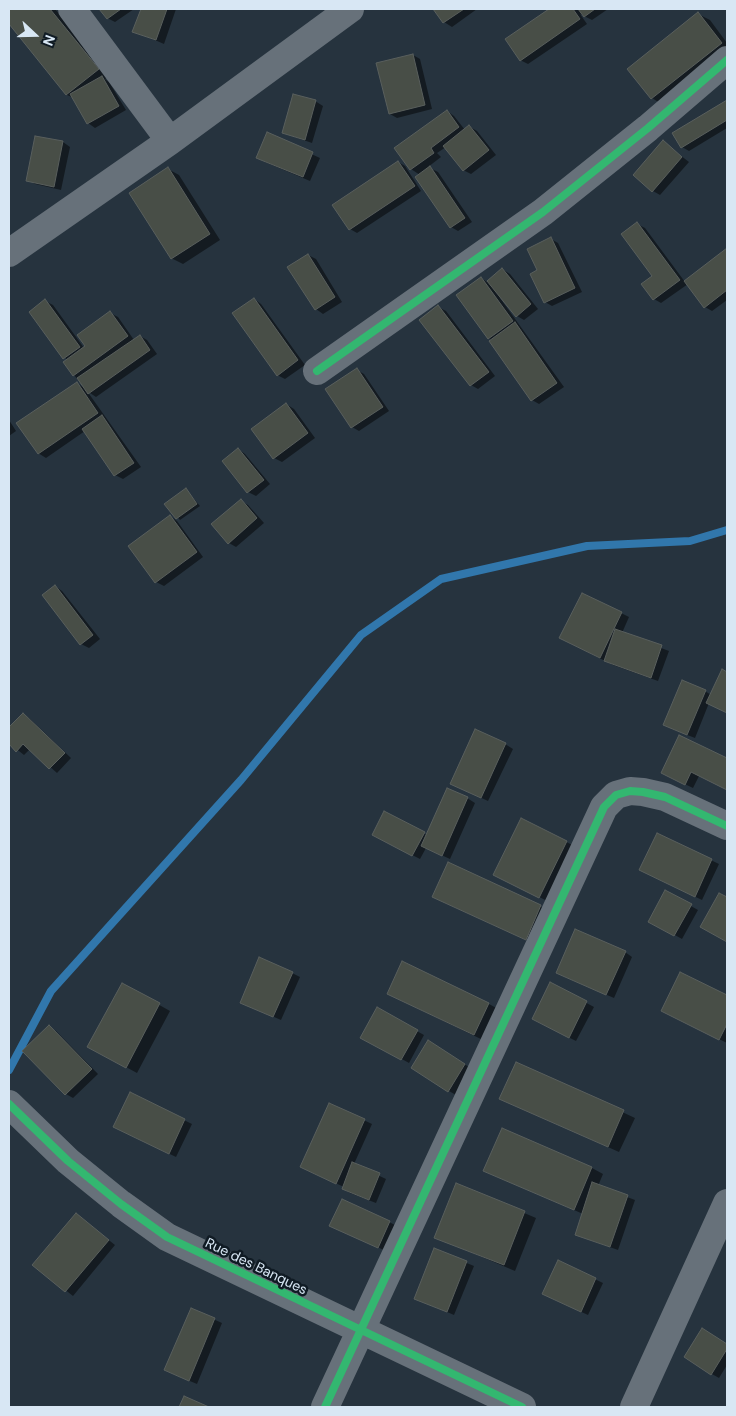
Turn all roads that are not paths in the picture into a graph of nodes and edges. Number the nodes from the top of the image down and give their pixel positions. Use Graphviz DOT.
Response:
graph roads {
  1 [pos="72,9"];
  2 [pos="350,9"];
  3 [pos="727,60"];
  4 [pos="170,141"];
  5 [pos="9,253"];
  6 [pos="317,371"];
  7 [pos="727,826"];
  8 [pos="9,1104"];
  9 [pos="727,1203"];
  10 [pos="360,1331"];
  11 [pos="325,1407"];
  12 [pos="522,1407"];
  13 [pos="634,1407"];
  1 -- 4 [label="street"];
  2 -- 4 [label="street"];
  3 -- 6 [label="street"];
  4 -- 5 [label="street"];
  7 -- 10 [label="street"];
  8 -- 10 [label="street, Rue des Banques"];
  9 -- 13 [label="street"];
  10 -- 11 [label="street"];
  10 -- 12 [label="street, Rue des Banques"];
}
